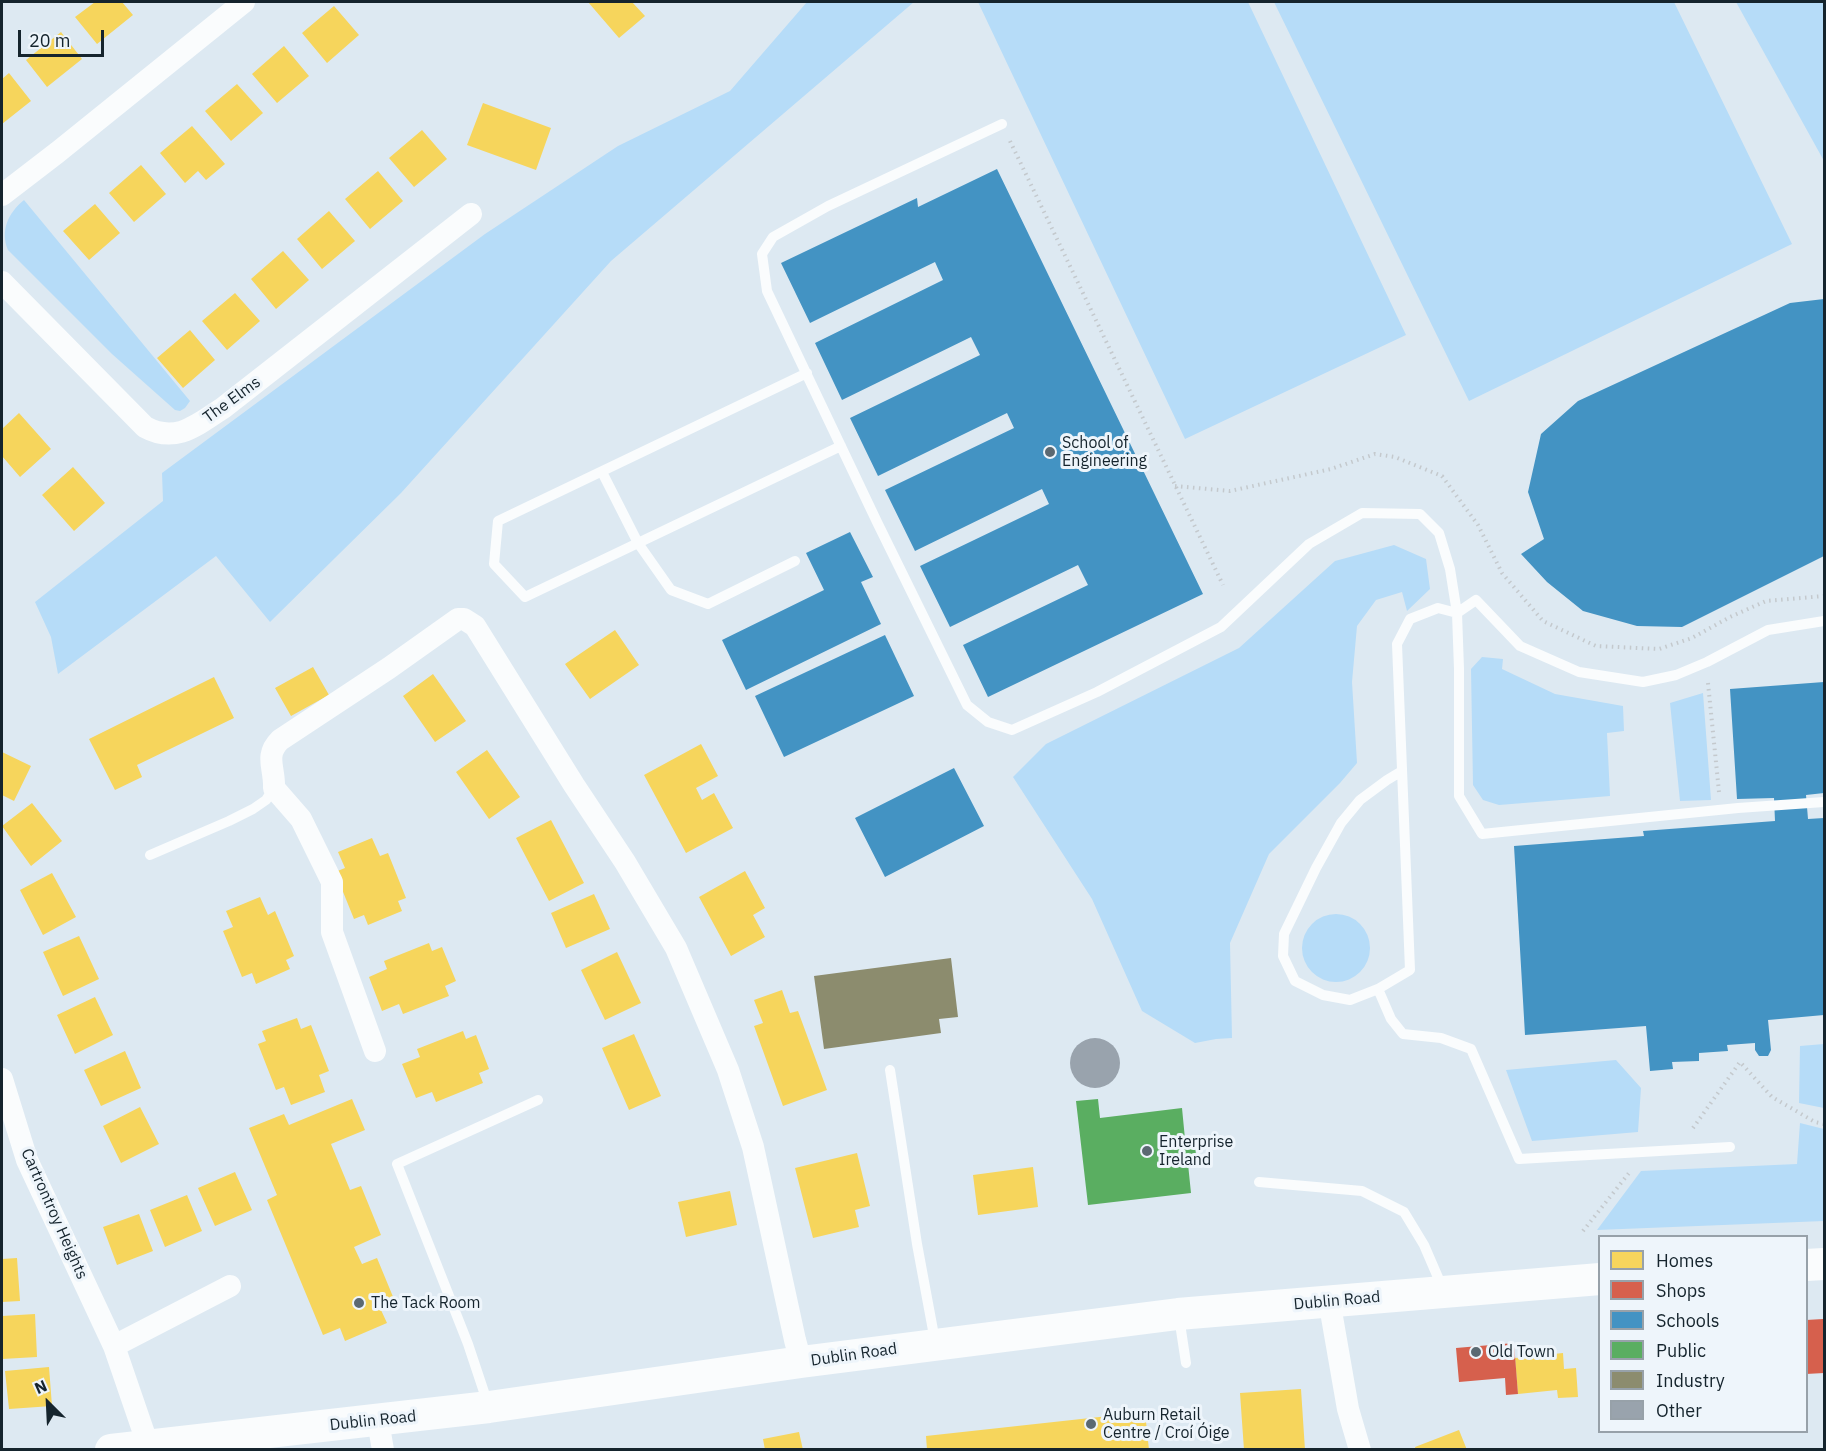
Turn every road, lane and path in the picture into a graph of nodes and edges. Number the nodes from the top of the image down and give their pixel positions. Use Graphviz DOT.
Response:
graph roads {
  1 [pos="244,2"];
  2 [pos="1002,124"];
  3 [pos="2,195"];
  4 [pos="471,214"];
  5 [pos="2,282"];
  6 [pos="807,373"];
  7 [pos="841,446"];
  8 [pos="602,472"];
  9 [pos="1175,486"];
  10 [pos="638,543"];
  11 [pos="795,561"];
  12 [pos="1223,585"];
  13 [pos="1824,596"];
  14 [pos="1457,613"];
  15 [pos="1824,621"];
  16 [pos="1704,632"];
  17 [pos="1707,662"];
  18 [pos="1402,771"];
  19 [pos="274,788"];
  20 [pos="1824,801"];
  21 [pos="1720,810"];
  22 [pos="150,855"];
  23 [pos="1378,988"];
  24 [pos="375,1051"];
  25 [pos="890,1070"];
  26 [pos="2,1078"];
  27 [pos="538,1100"];
  28 [pos="1730,1147"];
  29 [pos="1259,1182"];
  30 [pos="1824,1264"];
  31 [pos="1808,1265"];
  32 [pos="1598,1279"];
  33 [pos="230,1286"];
  34 [pos="1444,1292"];
  35 [pos="1331,1301"];
  36 [pos="1178,1314"];
  37 [pos="935,1344"];
  38 [pos="114,1347"];
  39 [pos="801,1362"];
  40 [pos="1186,1362"];
  41 [pos="489,1407"];
  42 [pos="380,1435"];
  43 [pos="148,1445"];
  44 [pos="111,1449"];
  45 [pos="1360,1449"];
  1 -- 3 [label="street"];
  2 -- 6 [label="lane"];
  2 -- 9 [label="path"];
  4 -- 5 [label="street, The Elms"];
  6 -- 7 [label="lane"];
  6 -- 8 [label="lane"];
  7 -- 10 [label="lane"];
  7 -- 14 [label="lane"];
  8 -- 10 [label="lane"];
  8 -- 10 [label="lane"];
  9 -- 12 [label="path"];
  9 -- 16 [label="path"];
  10 -- 11 [label="lane"];
  13 -- 16 [label="path"];
  14 -- 17 [label="lane"];
  14 -- 18 [label="lane"];
  14 -- 21 [label="lane"];
  15 -- 17 [label="lane"];
  16 -- 17 [label="path"];
  17 -- 21 [label="path"];
  18 -- 23 [label="lane"];
  18 -- 23 [label="lane"];
  19 -- 22 [label="lane"];
  19 -- 24 [label="street"];
  19 -- 39 [label="street"];
  20 -- 21 [label="lane"];
  23 -- 28 [label="lane"];
  25 -- 37 [label="lane"];
  26 -- 38 [label="street, Cartrontroy Heights"];
  27 -- 41 [label="lane"];
  29 -- 34 [label="lane"];
  30 -- 31 [label="main road"];
  32 -- 34 [label="main road, Dublin Road"];
  33 -- 38 [label="street"];
  34 -- 35 [label="main road, Dublin Road"];
  35 -- 36 [label="main road, Dublin Road"];
  35 -- 45 [label="street"];
  36 -- 37 [label="main road, Dublin Road"];
  36 -- 40 [label="lane"];
  37 -- 39 [label="main road, Dublin Road"];
  38 -- 43 [label="street, Cartrontroy Heights"];
  39 -- 41 [label="main road, Dublin Road"];
  41 -- 42 [label="main road, Dublin Road"];
  42 -- 43 [label="main road, Dublin Road"];
  43 -- 44 [label="main road, Dublin Road"];
}
